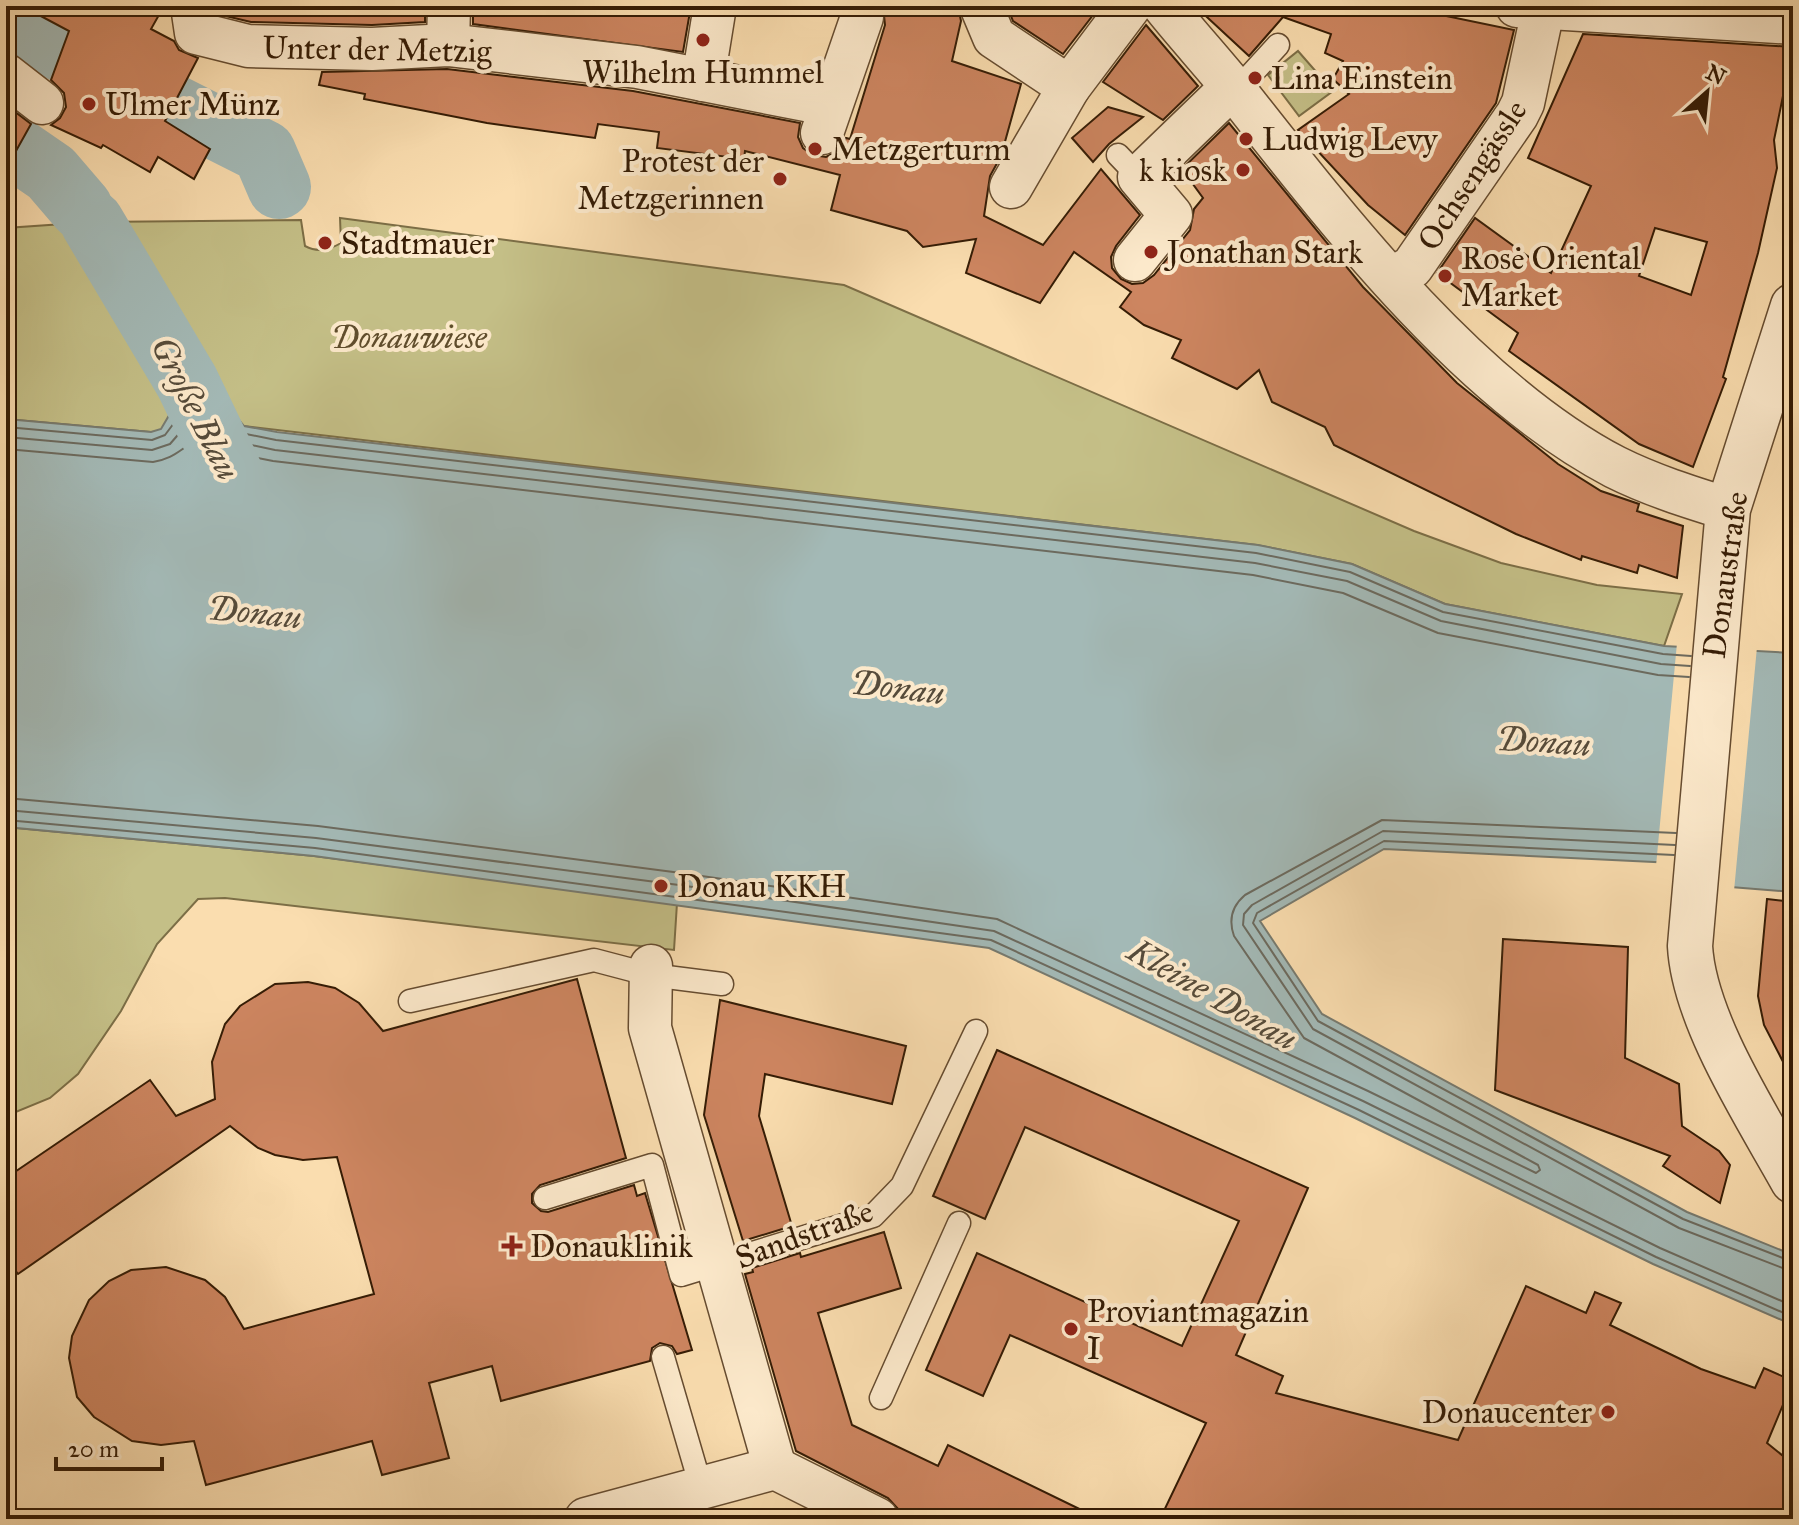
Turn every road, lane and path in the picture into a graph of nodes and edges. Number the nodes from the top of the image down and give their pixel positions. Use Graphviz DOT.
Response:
graph roads {
  1 [pos="715,6"];
  2 [pos="981,6"];
  3 [pos="1130,6"];
  4 [pos="1164,6"];
  5 [pos="1530,8"];
  6 [pos="862,17"];
  7 [pos="194,20"];
  8 [pos="1793,23"];
  9 [pos="448,26"];
  10 [pos="1278,45"];
  11 [pos="6,75"];
  12 [pos="703,80"];
  13 [pos="1069,87"];
  14 [pos="1234,89"];
  15 [pos="42,103"];
  16 [pos="1011,187"];
  17 [pos="1135,260"];
  18 [pos="1391,279"];
  19 [pos="1793,306"];
  20 [pos="1728,509"];
  21 [pos="651,971"];
  22 [pos="722,984"];
  23 [pos="410,1001"];
  24 [pos="976,1031"];
  25 [pos="1793,1181"];
  26 [pos="545,1198"];
  27 [pos="959,1223"];
  28 [pos="719,1264"];
  29 [pos="663,1357"];
  30 [pos="881,1398"];
  31 [pos="775,1468"];
  32 [pos="701,1487"];
  33 [pos="586,1519"];
  34 [pos="877,1519"];
  1 -- 12 [label="street"];
  2 -- 13 [label="street"];
  3 -- 13 [label="street"];
  4 -- 14 [label="street"];
  5 -- 8 [label="street"];
  5 -- 18 [label="street, Ochsengässle"];
  6 -- 12 [label="street, Unter der Metzig"];
  7 -- 9 [label="street, Unter der Metzig"];
  9 -- 12 [label="street, Unter der Metzig"];
  10 -- 14 [label="lane"];
  11 -- 15 [label="street"];
  13 -- 16 [label="street"];
  14 -- 17 [label="street"];
  14 -- 18 [label="street"];
  18 -- 20 [label="street"];
  19 -- 20 [label="street, Donaustraße"];
  20 -- 25 [label="street, Donaustraße"];
  21 -- 22 [label="lane"];
  21 -- 23 [label="lane"];
  21 -- 28 [label="street, Sandstraße"];
  24 -- 28 [label="lane, Sandstraße"];
  26 -- 28 [label="lane"];
  27 -- 30 [label="lane"];
  28 -- 31 [label="street, Sandstraße"];
  29 -- 32 [label="lane"];
  31 -- 32 [label="street"];
  31 -- 34 [label="street"];
  32 -- 33 [label="street"];
}
